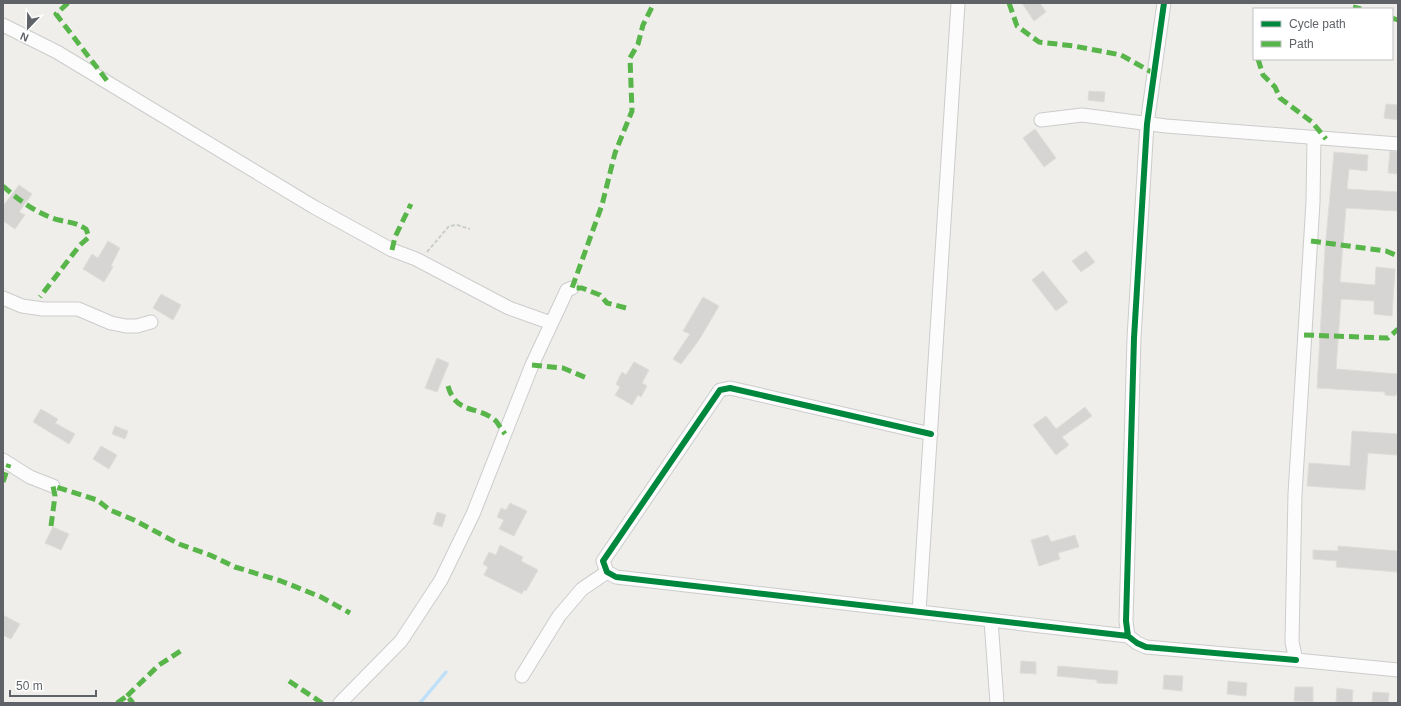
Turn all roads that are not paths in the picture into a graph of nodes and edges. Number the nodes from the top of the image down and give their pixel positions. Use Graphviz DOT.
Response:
graph roads {
  1 [pos="958,3"];
  2 [pos="1164,3"];
  3 [pos="3,25"];
  4 [pos="1041,120"];
  5 [pos="1147,124"];
  6 [pos="1314,138"];
  7 [pos="1398,144"];
  8 [pos="572,288"];
  9 [pos="3,298"];
  10 [pos="151,322"];
  11 [pos="551,323"];
  12 [pos="931,434"];
  13 [pos="3,460"];
  14 [pos="53,486"];
  15 [pos="607,572"];
  16 [pos="919,612"];
  17 [pos="991,620"];
  18 [pos="1128,636"];
  19 [pos="1296,660"];
  20 [pos="1398,670"];
  21 [pos="522,676"];
  22 [pos="340,703"];
  23 [pos="997,703"];
  1 -- 12 [label="street"];
  2 -- 5 [label="street"];
  3 -- 11 [label="street"];
  4 -- 5 [label="street"];
  5 -- 6 [label="street"];
  5 -- 18 [label="street"];
  6 -- 7 [label="street"];
  6 -- 19 [label="street"];
  8 -- 11 [label="street"];
  9 -- 10 [label="street"];
  11 -- 22 [label="street"];
  12 -- 15 [label="street"];
  12 -- 16 [label="street"];
  13 -- 14 [label="street"];
  15 -- 16 [label="street"];
  15 -- 21 [label="street"];
  16 -- 17 [label="street"];
  17 -- 18 [label="street"];
  17 -- 23 [label="street"];
  18 -- 19 [label="street"];
  19 -- 20 [label="street"];
}
